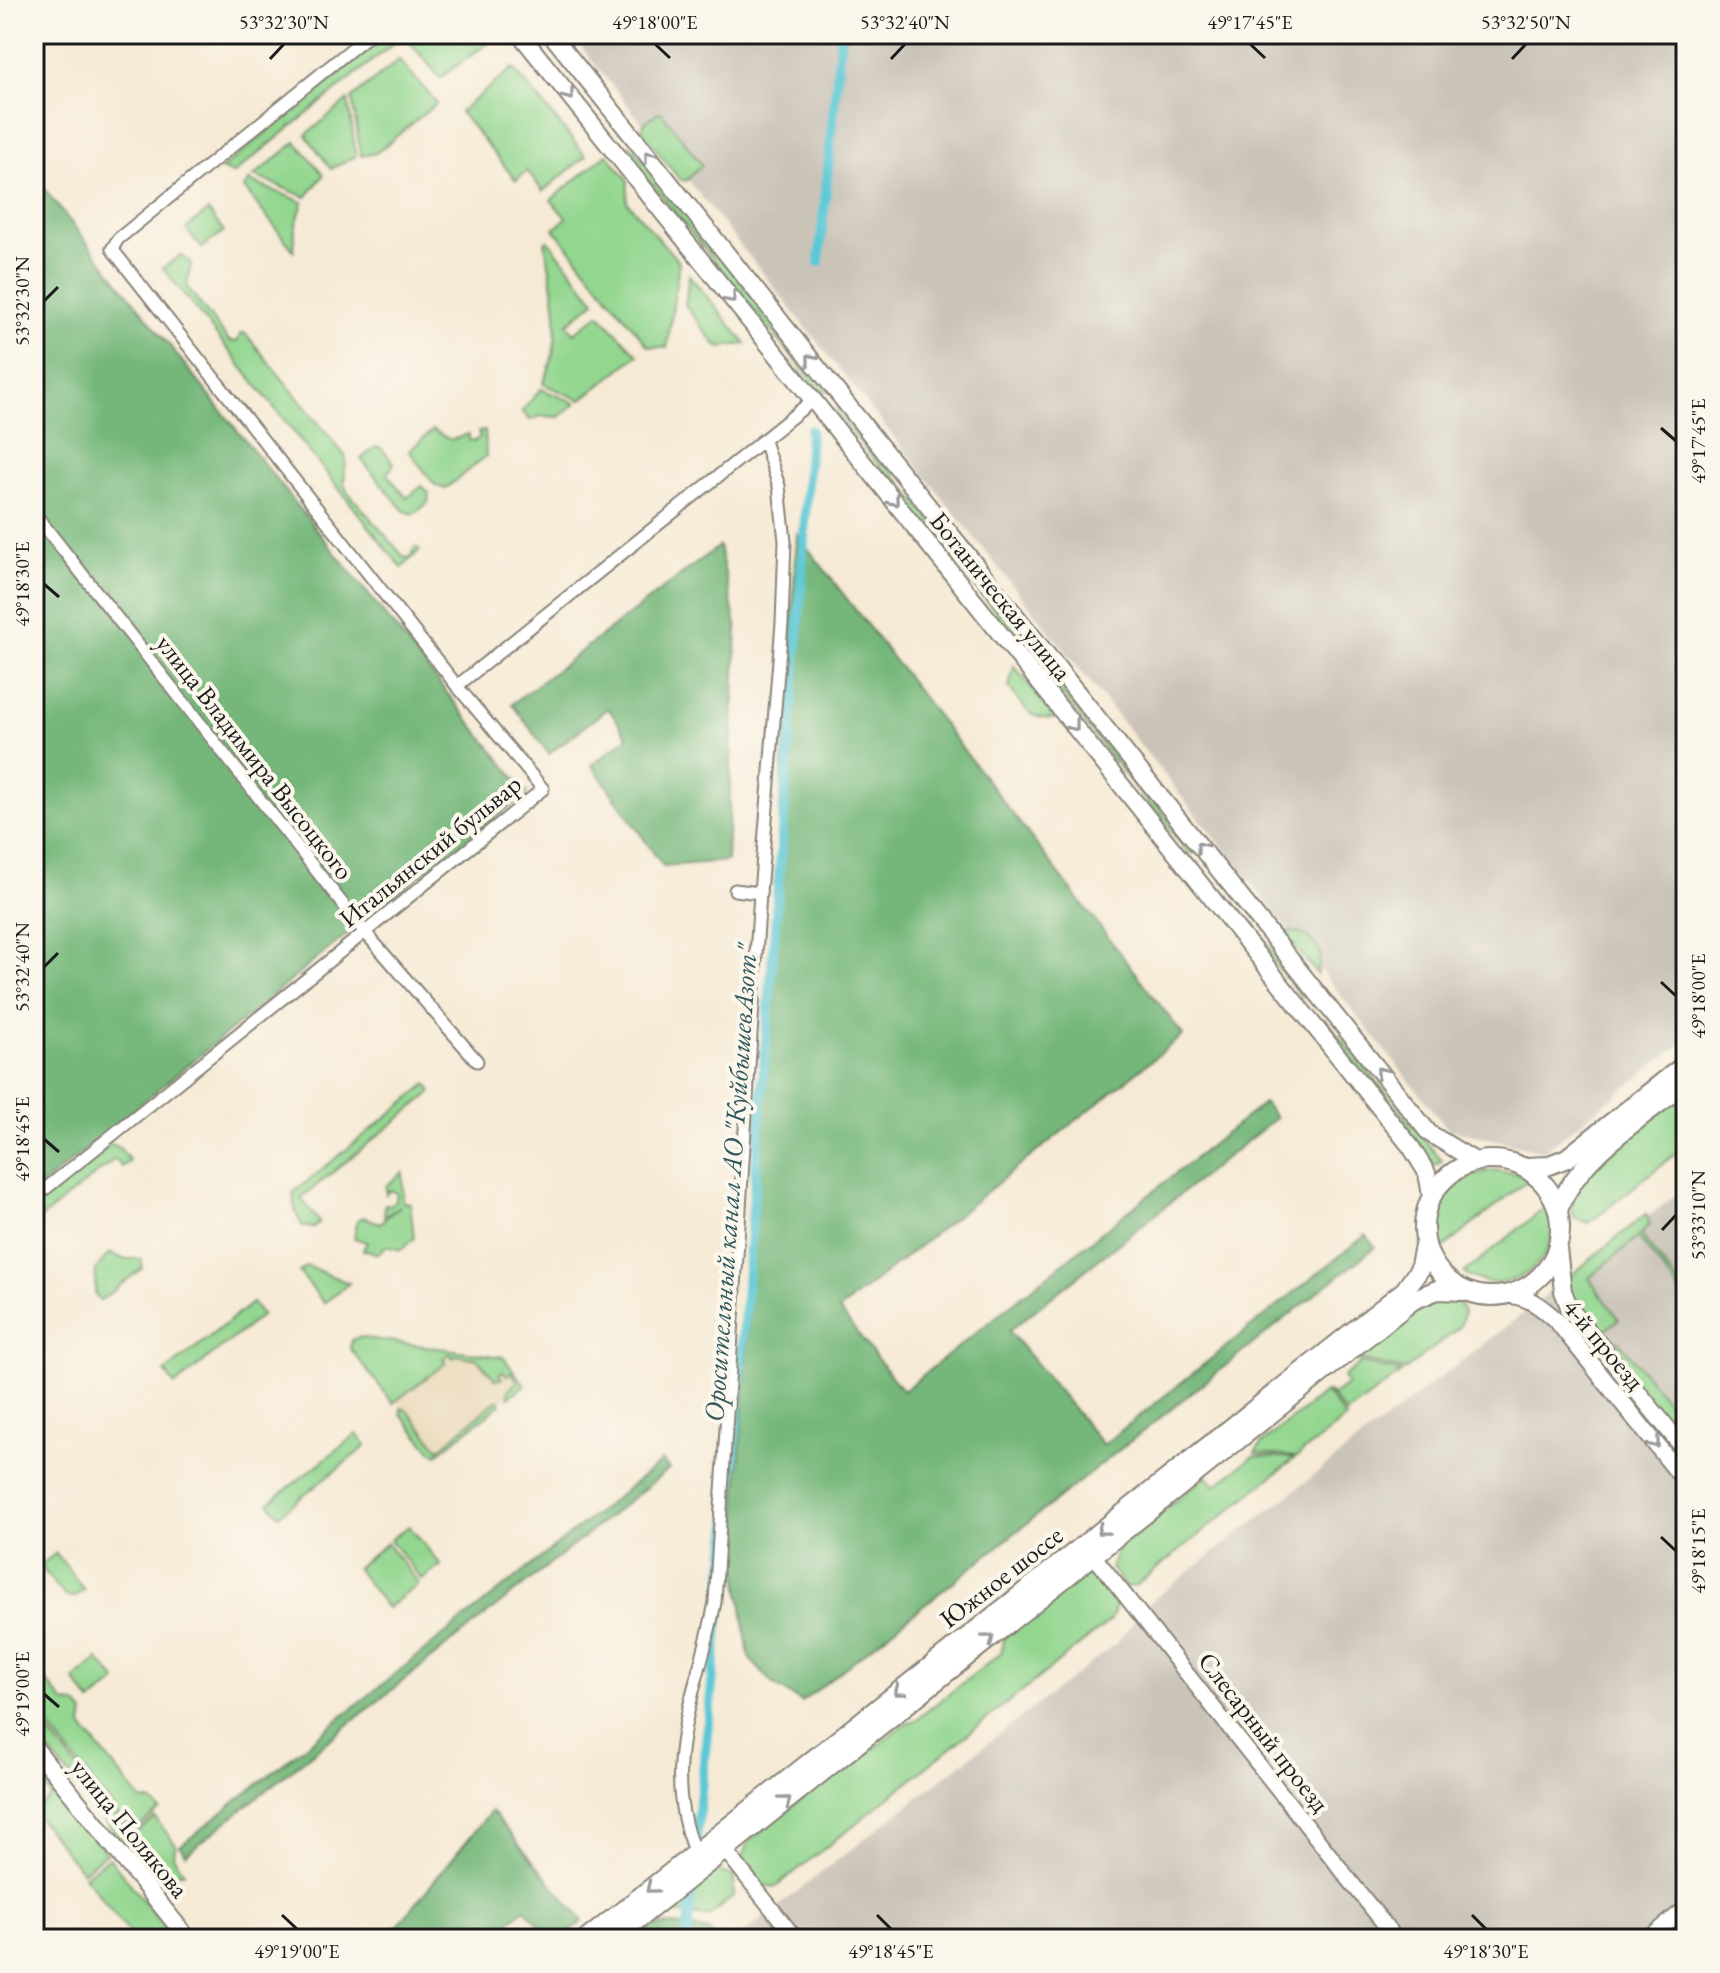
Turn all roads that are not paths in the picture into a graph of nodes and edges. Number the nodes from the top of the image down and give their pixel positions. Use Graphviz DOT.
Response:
graph roads {
  1 [pos="370,34"];
  2 [pos="520,34"];
  3 [pos="551,34"];
  4 [pos="628,130"];
  5 [pos="609,145"];
  6 [pos="839,395"];
  7 [pos="817,405"];
  8 [pos="764,441"];
  9 [pos="34,513"];
  10 [pos="457,686"];
  11 [pos="1219,870"];
  12 [pos="1201,884"];
  13 [pos="735,890"];
  14 [pos="760,893"];
  15 [pos="364,931"];
  16 [pos="1321,997"];
  17 [pos="1303,1012"];
  18 [pos="477,1061"];
  19 [pos="1686,1064"];
  20 [pos="1686,1082"];
  21 [pos="1475,1161"];
  22 [pos="1527,1167"];
  23 [pos="1431,1195"];
  24 [pos="34,1198"];
  25 [pos="1558,1210"];
  26 [pos="1425,1241"];
  27 [pos="1558,1249"];
  28 [pos="1465,1291"];
  29 [pos="1504,1294"];
  30 [pos="1686,1451"];
  31 [pos="1686,1482"];
  32 [pos="1094,1556"];
  33 [pos="34,1747"];
  34 [pos="725,1850"];
  35 [pos="695,1853"];
  36 [pos="1686,1908"];
  37 [pos="188,1939"];
  38 [pos="587,1939"];
  39 [pos="613,1939"];
  40 [pos="796,1939"];
  41 [pos="1396,1939"];
  42 [pos="1648,1939"];
  1 -- 10 [label="street"];
  2 -- 5 [label="main road, Ботаническая улица, one-way"];
  3 -- 4 [label="main road, Ботаническая улица"];
  4 -- 5 [label="main road"];
  6 -- 4 [label="main road, Ботаническая улица, one-way"];
  5 -- 7 [label="main road, Ботаническая улица, one-way"];
  6 -- 7 [label="main road"];
  11 -- 6 [label="main road, Ботаническая улица, one-way"];
  7 -- 8 [label="street"];
  7 -- 12 [label="main road, Ботаническая улица, one-way"];
  8 -- 10 [label="street"];
  8 -- 14 [label="street"];
  9 -- 15 [label="street, улица Владимира Высоцкого"];
  10 -- 15 [label="street, Итальянский бульвар"];
  11 -- 12 [label="main road"];
  11 -- 16 [label="main road, Ботаническая улица"];
  12 -- 17 [label="main road, Ботаническая улица"];
  13 -- 14 [label="street"];
  14 -- 35 [label="street"];
  15 -- 18 [label="street, улица Владимира Высоцкого"];
  15 -- 24 [label="street, Итальянский бульвар"];
  16 -- 17 [label="main road"];
  21 -- 16 [label="main road, Ботаническая улица, one-way"];
  17 -- 23 [label="main road, Ботаническая улица"];
  19 -- 22 [label="main road"];
  20 -- 25 [label="main road"];
  21 -- 22 [label="main road"];
  21 -- 23 [label="main road"];
  22 -- 25 [label="main road"];
  23 -- 26 [label="main road"];
  25 -- 27 [label="main road"];
  26 -- 28 [label="main road"];
  26 -- 35 [label="main road, Южное шоссе, one-way"];
  27 -- 29 [label="main road"];
  27 -- 30 [label="main road, 4-й проезд"];
  28 -- 29 [label="main road"];
  28 -- 32 [label="main road, Южное шоссе"];
  29 -- 31 [label="main road, 4-й проезд, one-way"];
  34 -- 32 [label="main road, Южное шоссе, one-way"];
  32 -- 41 [label="street, Слесарный проезд"];
  33 -- 37 [label="main road, улица Полякова"];
  34 -- 39 [label="main road, Южное шоссе"];
  34 -- 40 [label="street"];
  35 -- 38 [label="main road, Южное шоссе, one-way"];
  36 -- 42 [label="street"];
}
